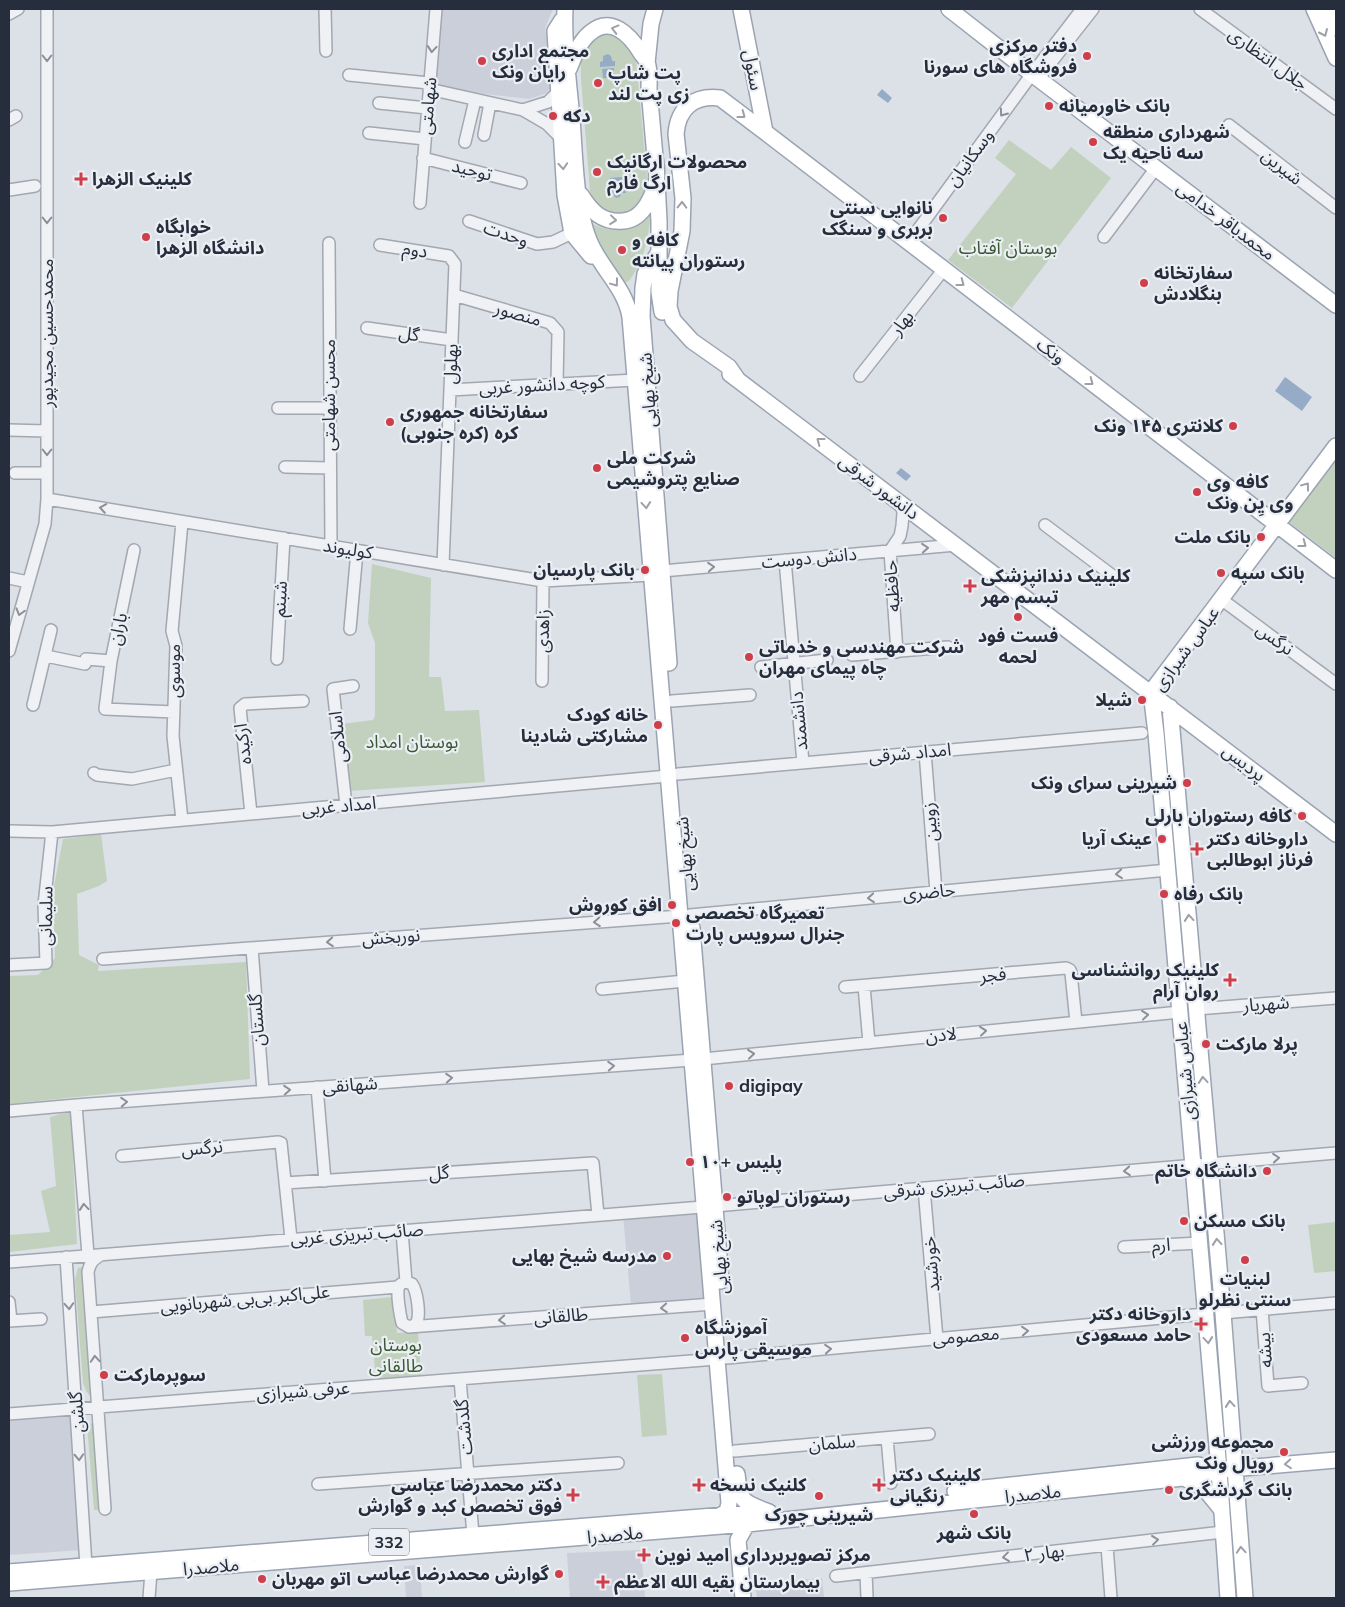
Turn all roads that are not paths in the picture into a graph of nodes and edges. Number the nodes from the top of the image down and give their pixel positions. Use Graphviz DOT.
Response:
graph roads {
  1 [pos="18,9"];
  2 [pos="47,9"];
  3 [pos="325,9"];
  4 [pos="436,9"];
  5 [pos="655,9"];
  6 [pos="741,9"];
  7 [pos="949,9"];
  8 [pos="963,9"];
  9 [pos="1082,9"];
  10 [pos="1093,9"];
  11 [pos="1200,9"];
  12 [pos="1314,9"];
  13 [pos="1328,9"];
  14 [pos="565,11"];
  15 [pos="9,14"];
  16 [pos="1336,28"];
  17 [pos="1006,48"];
  18 [pos="326,51"];
  19 [pos="1336,58"];
  20 [pos="647,63"];
  21 [pos="568,70"];
  22 [pos="1038,72"];
  23 [pos="350,75"];
  24 [pos="429,86"];
  25 [pos="558,92"];
  26 [pos="475,100"];
  27 [pos="379,102"];
  28 [pos="490,103"];
  29 [pos="427,108"];
  30 [pos="1336,109"];
  31 [pos="523,110"];
  32 [pos="1228,125"];
  33 [pos="765,132"];
  34 [pos="369,133"];
  35 [pos="484,135"];
  36 [pos="561,138"];
  37 [pos="425,139"];
  38 [pos="1125,139"];
  39 [pos="465,142"];
  40 [pos="423,158"];
  41 [pos="1156,168"];
  42 [pos="657,182"];
  43 [pos="521,183"];
  44 [pos="35,186"];
  45 [pos="9,190"];
  46 [pos="578,190"];
  47 [pos="420,203"];
  48 [pos="1336,208"];
  49 [pos="469,221"];
  50 [pos="572,233"];
  51 [pos="1104,237"];
  52 [pos="909,242"];
  53 [pos="329,243"];
  54 [pos="380,245"];
  55 [pos="659,252"];
  56 [pos="449,256"];
  57 [pos="601,264"];
  58 [pos="944,269"];
  59 [pos="454,295"];
  60 [pos="1336,295"];
  61 [pos="1336,305"];
  62 [pos="367,328"];
  63 [pos="452,340"];
  64 [pos="860,376"];
  65 [pos="635,380"];
  66 [pos="738,380"];
  67 [pos="557,384"];
  68 [pos="450,390"];
  69 [pos="278,408"];
  70 [pos="329,408"];
  71 [pos="9,430"];
  72 [pos="47,431"];
  73 [pos="1336,446"];
  74 [pos="285,467"];
  75 [pos="330,468"];
  76 [pos="15,473"];
  77 [pos="47,473"];
  78 [pos="47,499"];
  79 [pos="901,503"];
  80 [pos="182,522"];
  81 [pos="1045,525"];
  82 [pos="1277,525"];
  83 [pos="284,538"];
  84 [pos="956,545"];
  85 [pos="331,546"];
  86 [pos="134,550"];
  87 [pos="357,551"];
  88 [pos="890,551"];
  89 [pos="785,560"];
  90 [pos="443,565"];
  91 [pos="1336,570"];
  92 [pos="657,573"];
  93 [pos="1113,576"];
  94 [pos="9,578"];
  95 [pos="544,581"];
  96 [pos="28,582"];
  97 [pos="1221,599"];
  98 [pos="350,629"];
  99 [pos="51,630"];
  100 [pos="662,635"];
  101 [pos="948,647"];
  102 [pos="9,650"];
  103 [pos="897,652"];
  104 [pos="852,655"];
  105 [pos="46,656"];
  106 [pos="277,659"];
  107 [pos="826,660"];
  108 [pos="111,661"];
  109 [pos="794,664"];
  110 [pos="761,667"];
  111 [pos="1336,668"];
  112 [pos="542,680"];
  113 [pos="1332,682"];
  114 [pos="353,686"];
  115 [pos="1151,692"];
  116 [pos="750,695"];
  117 [pos="303,701"];
  118 [pos="672,701"];
  119 [pos="33,705"];
  120 [pos="1170,707"];
  121 [pos="174,712"];
  122 [pos="1201,730"];
  123 [pos="1142,732"];
  124 [pos="1174,739"];
  125 [pos="925,752"];
  126 [pos="803,763"];
  127 [pos="176,770"];
  128 [pos="94,773"];
  129 [pos="673,775"];
  130 [pos="346,805"];
  131 [pos="251,814"];
  132 [pos="182,820"];
  133 [pos="9,831"];
  134 [pos="52,832"];
  135 [pos="1336,834"];
  136 [pos="1168,870"];
  137 [pos="936,892"];
  138 [pos="685,916"];
  139 [pos="252,948"];
  140 [pos="103,959"];
  141 [pos="9,965"];
  142 [pos="686,981"];
  143 [pos="864,986"];
  144 [pos="845,987"];
  145 [pos="602,989"];
  146 [pos="1336,998"];
  147 [pos="1197,1009"];
  148 [pos="1180,1012"];
  149 [pos="1076,1022"];
  150 [pos="869,1043"];
  151 [pos="698,1060"];
  152 [pos="317,1088"];
  153 [pos="263,1092"];
  154 [pos="76,1105"];
  155 [pos="9,1112"];
  156 [pos="1336,1153"];
  157 [pos="122,1156"];
  158 [pos="1210,1164"];
  159 [pos="1193,1165"];
  160 [pos="324,1180"];
  161 [pos="285,1183"];
  162 [pos="924,1188"];
  163 [pos="710,1207"];
  164 [pos="598,1215"];
  165 [pos="402,1231"];
  166 [pos="291,1240"];
  167 [pos="1199,1243"];
  168 [pos="1124,1247"];
  169 [pos="103,1254"];
  170 [pos="88,1256"];
  171 [pos="66,1257"];
  172 [pos="9,1262"];
  173 [pos="402,1285"];
  174 [pos="9,1302"];
  175 [pos="712,1304"];
  176 [pos="1336,1304"];
  177 [pos="1262,1310"];
  178 [pos="92,1312"];
  179 [pos="1223,1313"];
  180 [pos="1206,1314"];
  181 [pos="42,1318"];
  182 [pos="10,1321"];
  183 [pos="409,1327"];
  184 [pos="937,1339"];
  185 [pos="722,1358"];
  186 [pos="460,1379"];
  187 [pos="1302,1383"];
  188 [pos="98,1407"];
  189 [pos="77,1409"];
  190 [pos="727,1411"];
  191 [pos="9,1414"];
  192 [pos="929,1434"];
  193 [pos="887,1438"];
  194 [pos="735,1451"];
  195 [pos="1336,1460"];
  196 [pos="618,1463"];
  197 [pos="1236,1469"];
  198 [pos="1219,1470"];
  199 [pos="468,1474"];
  200 [pos="1182,1478"];
  201 [pos="891,1483"];
  202 [pos="318,1484"];
  203 [pos="1237,1489"];
  204 [pos="1220,1492"];
  205 [pos="746,1502"];
  206 [pos="105,1509"];
  207 [pos="1222,1509"];
  208 [pos="769,1512"];
  209 [pos="722,1520"];
  210 [pos="744,1528"];
  211 [pos="1223,1532"];
  212 [pos="473,1535"];
  213 [pos="1107,1546"];
  214 [pos="86,1566"];
  215 [pos="9,1572"];
  216 [pos="151,1572"];
  217 [pos="866,1573"];
  218 [pos="836,1576"];
  219 [pos="9,1583"];
  220 [pos="149,1598"];
  221 [pos="732,1598"];
  222 [pos="743,1598"];
  223 [pos="868,1598"];
  224 [pos="1111,1598"];
  225 [pos="1228,1598"];
  226 [pos="1245,1598"];
  1 -- 15 [label="street"];
  2 -- 72 [label="street, محمدحسین مجیدپور, one-way"];
  3 -- 18 [label="street"];
  4 -- 24 [label="street, شهامتی, one-way"];
  5 -- 20 [label="main road"];
  6 -- 33 [label="main road, سئول"];
  7 -- 17 [label="main road, محمدباقر خدامی"];
  8 -- 17 [label="main road, محمدباقر خدامی"];
  9 -- 22 [label="street"];
  10 -- 22 [label="street, وسکانیان"];
  11 -- 30 [label="street, جلال انتظاری"];
  12 -- 19 [label="main road, one-way"];
  13 -- 16 [label="main road"];
  14 -- 21 [label="main road"];
  14 -- 25 [label="main road"];
  17 -- 22 [label="main road, محمدباقر خدامی"];
  20 -- 21 [label="main road, one-way"];
  20 -- 42 [label="main road"];
  21 -- 46 [label="main road, شیخ بهایی"];
  22 -- 38 [label="main road, محمدباقر خدامی"];
  22 -- 52 [label="street, وسکانیان, one-way"];
  23 -- 24 [label="street"];
  24 -- 26 [label="street"];
  24 -- 29 [label="street, شهامتی"];
  25 -- 31 [label="street"];
  25 -- 36 [label="main road"];
  26 -- 28 [label="street"];
  26 -- 39 [label="street"];
  27 -- 29 [label="street"];
  28 -- 31 [label="street"];
  28 -- 35 [label="street"];
  29 -- 37 [label="street, شهامتی"];
  31 -- 36 [label="street"];
  32 -- 48 [label="street, شیرین"];
  33 -- 52 [label="main road, ونک"];
  66 -- 33 [label="main road, ونک, one-way"];
  34 -- 37 [label="street"];
  36 -- 50 [label="main road, one-way"];
  37 -- 40 [label="street, شهامتی"];
  38 -- 41 [label="main road, محمدباقر خدامی"];
  38 -- 60 [label="main road, محمدباقر خدامی"];
  40 -- 43 [label="street, توحید"];
  40 -- 47 [label="street, شهامتی"];
  41 -- 51 [label="street"];
  41 -- 61 [label="main road, محمدباقر خدامی"];
  46 -- 42 [label="main road, one-way"];
  42 -- 55 [label="main road"];
  44 -- 45 [label="street"];
  46 -- 57 [label="main road, شیخ بهایی"];
  49 -- 50 [label="street, وحدت"];
  50 -- 57 [label="main road"];
  52 -- 58 [label="main road, ونک"];
  53 -- 70 [label="street, محسن شهامتی"];
  54 -- 56 [label="street, دوم"];
  55 -- 66 [label="main road, دانشور شرقی"];
  55 -- 92 [label="main road, شیخ بهایی"];
  56 -- 59 [label="street, بهلول"];
  57 -- 65 [label="main road, شیخ بهایی, one-way"];
  58 -- 64 [label="street, بهار"];
  58 -- 82 [label="main road, ونک, one-way"];
  59 -- 63 [label="street, بهلول"];
  59 -- 67 [label="street, منصور"];
  62 -- 63 [label="street, گل"];
  63 -- 68 [label="street, بهلول"];
  65 -- 67 [label="street, کوچه دانشور غربی"];
  65 -- 92 [label="main road, شیخ بهایی, one-way"];
  79 -- 66 [label="main road, دانشور شرقی, one-way"];
  67 -- 68 [label="street, کوچه دانشور غربی"];
  68 -- 90 [label="street, بهلول"];
  69 -- 70 [label="street"];
  70 -- 75 [label="street, محسن شهامتی"];
  71 -- 72 [label="street"];
  72 -- 77 [label="street, محمدحسین مجیدپور, one-way"];
  82 -- 73 [label="main road, عباس شیرازی, one-way"];
  74 -- 75 [label="street"];
  75 -- 85 [label="street, محسن شهامتی"];
  76 -- 77 [label="street"];
  77 -- 78 [label="street, محمدحسین مجیدپور"];
  80 -- 78 [label="street, کولیوند, one-way"];
  78 -- 96 [label="street, محمدحسین مجیدپور"];
  79 -- 84 [label="main road, دانشور شرقی"];
  79 -- 88 [label="street"];
  80 -- 83 [label="street, کولیوند"];
  80 -- 121 [label="street, موسوی"];
  81 -- 93 [label="street"];
  82 -- 91 [label="main road, ونک, one-way"];
  82 -- 97 [label="main road, عباس شیرازی"];
  83 -- 85 [label="street, کولیوند"];
  83 -- 106 [label="street, شبنم"];
  88 -- 84 [label="street, دانش دوست, one-way"];
  84 -- 115 [label="main road, دانشور شرقی"];
  85 -- 87 [label="street, کولیوند"];
  86 -- 108 [label="street, باران"];
  87 -- 90 [label="street, کولیوند"];
  87 -- 98 [label="street"];
  88 -- 89 [label="street, دانش دوست"];
  88 -- 103 [label="street, حافظیه"];
  92 -- 89 [label="street, دانش دوست, one-way"];
  89 -- 109 [label="street, دانشمند"];
  90 -- 95 [label="street, کولیوند"];
  92 -- 95 [label="street, کولیوند"];
  92 -- 100 [label="main road, شیخ بهایی"];
  94 -- 96 [label="street"];
  95 -- 112 [label="street, زاهدی"];
  96 -- 102 [label="street, محمدحسین مجیدپور, one-way"];
  97 -- 113 [label="street, نرگس"];
  97 -- 115 [label="main road, عباس شیرازی"];
  99 -- 105 [label="street"];
  100 -- 118 [label="main road, شیخ بهایی"];
  100 -- 129 [label="main road, شیخ بهایی"];
  101 -- 103 [label="street"];
  103 -- 104 [label="street"];
  105 -- 108 [label="street"];
  105 -- 119 [label="street"];
  107 -- 109 [label="street"];
  108 -- 121 [label="street, باران"];
  109 -- 110 [label="street"];
  109 -- 126 [label="street, دانشمند"];
  111 -- 113 [label="street, نرگس"];
  114 -- 130 [label="street, اسلامی"];
  115 -- 120 [label="main road, پردیس"];
  115 -- 136 [label="main road, عباس شیرازی"];
  116 -- 118 [label="street"];
  117 -- 131 [label="street, ارکیده"];
  118 -- 129 [label="main road, شیخ بهایی"];
  120 -- 122 [label="main road, پردیس"];
  120 -- 124 [label="main road, عباس شیرازی"];
  121 -- 127 [label="street, موسوی"];
  122 -- 124 [label="main road"];
  122 -- 135 [label="main road, پردیس"];
  123 -- 125 [label="street, امداد شرقی"];
  147 -- 124 [label="main road, عباس شیرازی, one-way"];
  125 -- 126 [label="street, امداد شرقی"];
  125 -- 137 [label="street, زوبین"];
  126 -- 129 [label="street, امداد شرقی"];
  127 -- 128 [label="street"];
  127 -- 132 [label="street, موسوی"];
  129 -- 130 [label="street, امداد غربی"];
  129 -- 138 [label="main road, شیخ بهایی"];
  130 -- 131 [label="street, امداد غربی"];
  131 -- 132 [label="street, امداد غربی"];
  132 -- 134 [label="street, امداد غربی"];
  133 -- 134 [label="street, امداد غربی"];
  134 -- 141 [label="street, سلیمانی"];
  136 -- 137 [label="street, حاضری, one-way"];
  136 -- 148 [label="main road, عباس شیرازی"];
  137 -- 138 [label="street, حاضری, one-way"];
  138 -- 139 [label="street, نوربخش, one-way"];
  138 -- 142 [label="main road, شیخ بهایی"];
  138 -- 151 [label="main road, شیخ بهایی"];
  139 -- 140 [label="street, نوربخش"];
  139 -- 153 [label="street, گلستان"];
  142 -- 145 [label="street"];
  142 -- 151 [label="main road, شیخ بهایی"];
  143 -- 144 [label="street, فجر"];
  143 -- 149 [label="street, فجر"];
  143 -- 150 [label="street"];
  146 -- 147 [label="street, شهریار"];
  158 -- 147 [label="main road, عباس شیرازی, one-way"];
  149 -- 148 [label="street, لادن, one-way"];
  148 -- 159 [label="main road, عباس شیرازی"];
  150 -- 149 [label="street, لادن, one-way"];
  151 -- 150 [label="street, لادن, one-way"];
  152 -- 151 [label="street, شهانقی, one-way"];
  151 -- 163 [label="main road, شیخ بهایی"];
  153 -- 152 [label="street, شهانقی, one-way"];
  152 -- 160 [label="street"];
  154 -- 153 [label="street, شهانقی, one-way"];
  154 -- 155 [label="street, شهانقی"];
  170 -- 154 [label="street, one-way"];
  158 -- 156 [label="street, one-way"];
  157 -- 161 [label="street, نرگس"];
  158 -- 159 [label="street"];
  179 -- 158 [label="main road, عباس شیرازی, one-way"];
  159 -- 162 [label="street, صائب تبریزی شرقی, one-way"];
  159 -- 167 [label="main road, عباس شیرازی"];
  160 -- 161 [label="street, گل"];
  160 -- 164 [label="street, گل"];
  161 -- 166 [label="street"];
  162 -- 163 [label="street, صائب تبریزی شرقی"];
  162 -- 184 [label="street, خورشید"];
  163 -- 164 [label="street, صائب تبریزی غربی"];
  163 -- 175 [label="main road, شیخ بهایی"];
  163 -- 185 [label="main road, شیخ بهایی"];
  164 -- 165 [label="street, صائب تبریزی غربی"];
  165 -- 166 [label="street, صائب تبریزی غربی"];
  165 -- 173 [label="street"];
  166 -- 169 [label="street, صائب تبریزی غربی"];
  167 -- 168 [label="street, ارم"];
  167 -- 180 [label="main road, عباس شیرازی"];
  169 -- 170 [label="street, صائب تبریزی غربی"];
  169 -- 178 [label="street, گلشن"];
  170 -- 171 [label="street, صائب تبریزی غربی"];
  171 -- 172 [label="street, صائب تبریزی غربی"];
  171 -- 189 [label="street, گلشن, one-way"];
  173 -- 178 [label="street, علی‌اکبر بی‌بی شهربانویی"];
  173 -- 183 [label="street"];
  173 -- 183 [label="street"];
  174 -- 182 [label="street"];
  175 -- 183 [label="street, طالقانی, one-way"];
  175 -- 185 [label="main road, شیخ بهایی"];
  176 -- 177 [label="street"];
  177 -- 179 [label="street"];
  177 -- 187 [label="street, بیشه"];
  188 -- 178 [label="street, گلشن, one-way"];
  197 -- 179 [label="main road, عباس شیرازی, one-way"];
  184 -- 180 [label="street, معصومی, one-way"];
  180 -- 198 [label="main road, عباس شیرازی, one-way"];
  181 -- 182 [label="street"];
  185 -- 184 [label="street, معصومی, one-way"];
  185 -- 186 [label="street, عرفی شیرازی"];
  185 -- 190 [label="main road, شیخ بهایی"];
  186 -- 188 [label="street, عرفی شیرازی"];
  186 -- 199 [label="street, گلدشت"];
  188 -- 189 [label="street, عرفی شیرازی"];
  188 -- 206 [label="street, گلشن"];
  189 -- 191 [label="street, عرفی شیرازی"];
  189 -- 214 [label="street, گلشن, one-way"];
  190 -- 194 [label="main road, شیخ بهایی"];
  190 -- 209 [label="main road, شیخ بهایی"];
  192 -- 193 [label="street, سلمان"];
  193 -- 194 [label="street, سلمان"];
  193 -- 201 [label="street"];
  194 -- 205 [label="main road, شیخ بهایی"];
  195 -- 197 [label="main road, ملاصدرا / 332, one-way"];
  196 -- 199 [label="street"];
  197 -- 198 [label="main road, ملاصدرا / 332"];
  197 -- 203 [label="main road, عباس شیرازی"];
  198 -- 200 [label="main road, ملاصدرا / 332"];
  198 -- 204 [label="main road, عباس شیرازی"];
  198 -- 208 [label="main road, ملاصدرا / 332"];
  199 -- 202 [label="street"];
  199 -- 212 [label="street, گلدشت"];
  200 -- 207 [label="main road"];
  200 -- 210 [label="main road, ملاصدرا / 332"];
  203 -- 204 [label="main road"];
  226 -- 203 [label="main road, عباس شیرازی, one-way"];
  204 -- 207 [label="main road, عباس شیرازی"];
  205 -- 208 [label="main road"];
  205 -- 209 [label="main road"];
  207 -- 211 [label="main road, عباس شیرازی"];
  208 -- 209 [label="main road, ملاصدرا / 332"];
  209 -- 210 [label="main road, ملاصدرا / 332"];
  209 -- 212 [label="main road, ملاصدرا / 332"];
  209 -- 216 [label="main road, ملاصدرا / 332"];
  209 -- 221 [label="main road, شیخ بهایی"];
  210 -- 222 [label="main road"];
  213 -- 211 [label="street, بهار ۲, one-way"];
  211 -- 225 [label="main road, عباس شیرازی"];
  212 -- 214 [label="main road, ملاصدرا / 332"];
  213 -- 217 [label="street, بهار ۲, one-way"];
  213 -- 224 [label="street"];
  214 -- 215 [label="main road, ملاصدرا / 332"];
  216 -- 219 [label="main road, ملاصدرا / 332"];
  216 -- 220 [label="street"];
  217 -- 218 [label="street, بهار ۲"];
  217 -- 223 [label="street"];
}
